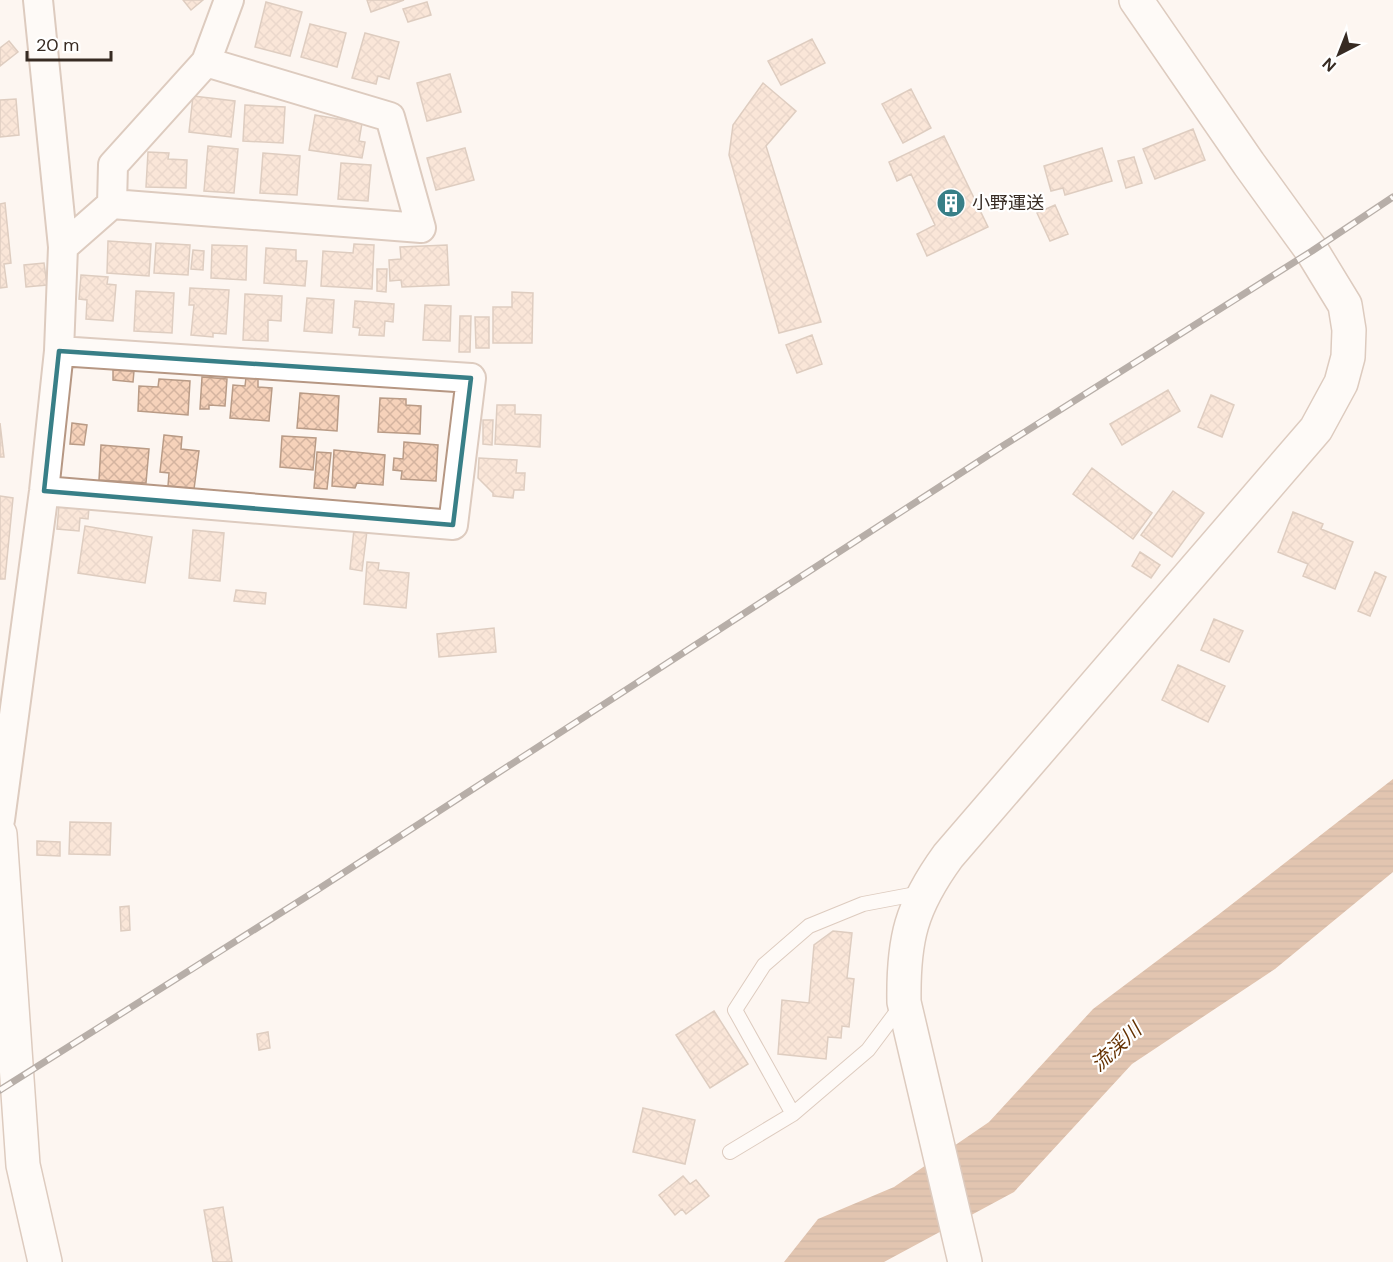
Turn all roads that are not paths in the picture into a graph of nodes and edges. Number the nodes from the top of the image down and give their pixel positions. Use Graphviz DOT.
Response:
graph roads {
  1 [pos="38,0"];
  2 [pos="230,0"];
  3 [pos="1136,0"];
  4 [pos="206,62"];
  5 [pos="112,204"];
  6 [pos="63,247"];
  7 [pos="59,351"];
  8 [pos="44,490"];
  9 [pos="0,820"];
  10 [pos="0,834"];
  11 [pos="923,893"];
  12 [pos="904,1002"];
  13 [pos="793,1114"];
  14 [pos="730,1152"];
  15 [pos="45,1262"];
  16 [pos="965,1262"];
  1 -- 6 [label="street"];
  2 -- 4 [label="street"];
  3 -- 11 [label="street"];
  4 -- 5 [label="street"];
  4 -- 5 [label="street"];
  5 -- 6 [label="street"];
  6 -- 7 [label="street"];
  7 -- 8 [label="street"];
  7 -- 8 [label="street"];
  8 -- 9 [label="street"];
  10 -- 15 [label="street"];
  11 -- 12 [label="street"];
  11 -- 13 [label="lane"];
  12 -- 13 [label="lane"];
  12 -- 16 [label="street"];
  13 -- 14 [label="lane"];
}
